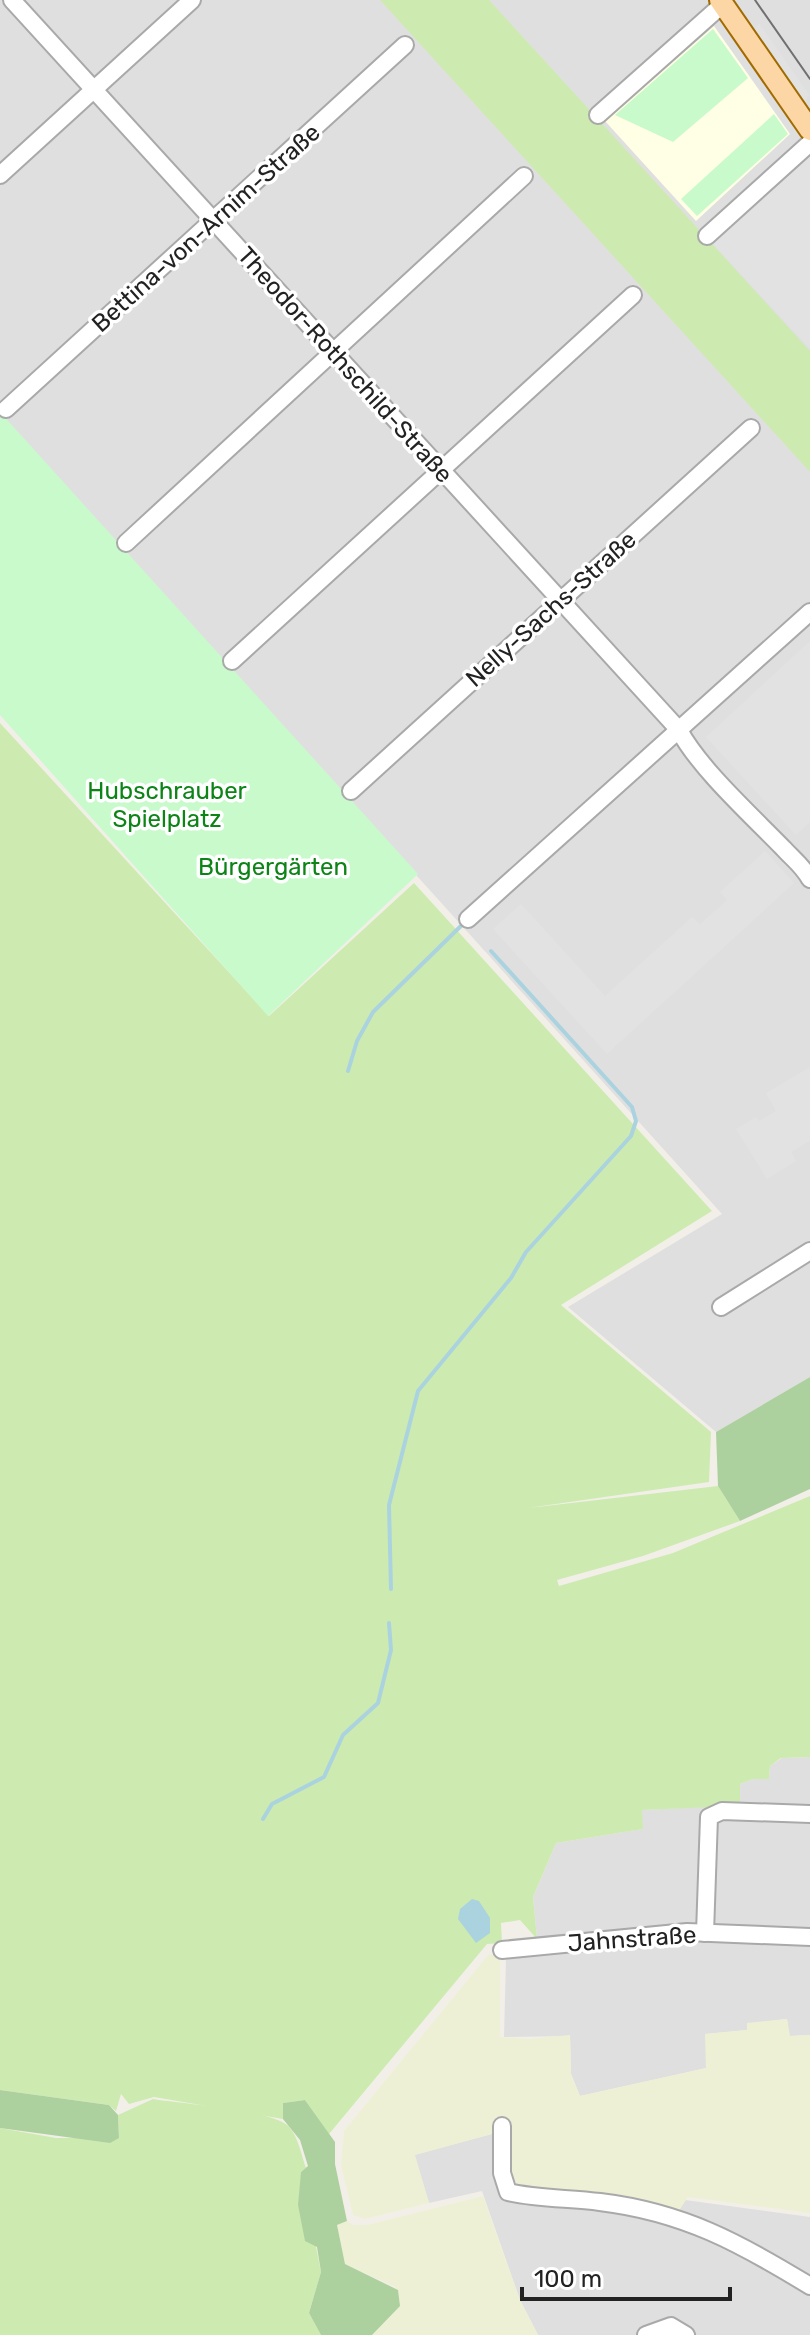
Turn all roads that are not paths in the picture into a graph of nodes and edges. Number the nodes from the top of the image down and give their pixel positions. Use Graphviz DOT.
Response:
graph roads {
  1 [pos="12,0"];
  2 [pos="192,0"];
  3 [pos="721,2"];
  4 [pos="405,45"];
  5 [pos="94,90"];
  6 [pos="598,115"];
  7 [pos="810,130"];
  8 [pos="810,143"];
  9 [pos="0,175"];
  10 [pos="524,176"];
  11 [pos="214,221"];
  12 [pos="707,236"];
  13 [pos="633,295"];
  14 [pos="334,352"];
  15 [pos="6,409"];
  16 [pos="751,428"];
  17 [pos="442,471"];
  18 [pos="126,543"];
  19 [pos="560,600"];
  20 [pos="810,612"];
  21 [pos="232,661"];
  22 [pos="679,730"];
  23 [pos="351,791"];
  24 [pos="808,867"];
  25 [pos="468,919"];
  26 [pos="810,1251"];
  27 [pos="721,1307"];
  28 [pos="810,1814"];
  29 [pos="705,1933"];
  30 [pos="810,1937"];
  31 [pos="502,1950"];
  32 [pos="502,2126"];
  33 [pos="810,2286"];
  34 [pos="646,2335"];
  35 [pos="686,2335"];
  1 -- 5 [label="street, Theodor-Rothschild-Straße"];
  2 -- 5 [label="street"];
  3 -- 6 [label="street"];
  3 -- 7 [label="main road"];
  4 -- 11 [label="street, Bettina-von-Arnim-Straße"];
  5 -- 9 [label="street"];
  5 -- 11 [label="street, Theodor-Rothschild-Straße"];
  8 -- 12 [label="street"];
  10 -- 14 [label="street"];
  11 -- 14 [label="street, Theodor-Rothschild-Straße"];
  11 -- 15 [label="street, Bettina-von-Arnim-Straße"];
  13 -- 17 [label="street"];
  14 -- 17 [label="street, Theodor-Rothschild-Straße"];
  14 -- 18 [label="street"];
  16 -- 19 [label="street, Nelly-Sachs-Straße"];
  17 -- 19 [label="street, Theodor-Rothschild-Straße"];
  17 -- 21 [label="street"];
  19 -- 22 [label="street, Theodor-Rothschild-Straße"];
  19 -- 23 [label="street, Nelly-Sachs-Straße"];
  20 -- 22 [label="street"];
  22 -- 24 [label="street, Theodor-Rothschild-Straße"];
  22 -- 25 [label="street"];
  26 -- 27 [label="street"];
  28 -- 29 [label="street"];
  29 -- 30 [label="street, Jahnstraße"];
  29 -- 31 [label="street, Jahnstraße"];
  32 -- 33 [label="street"];
  34 -- 35 [label="street"];
}
